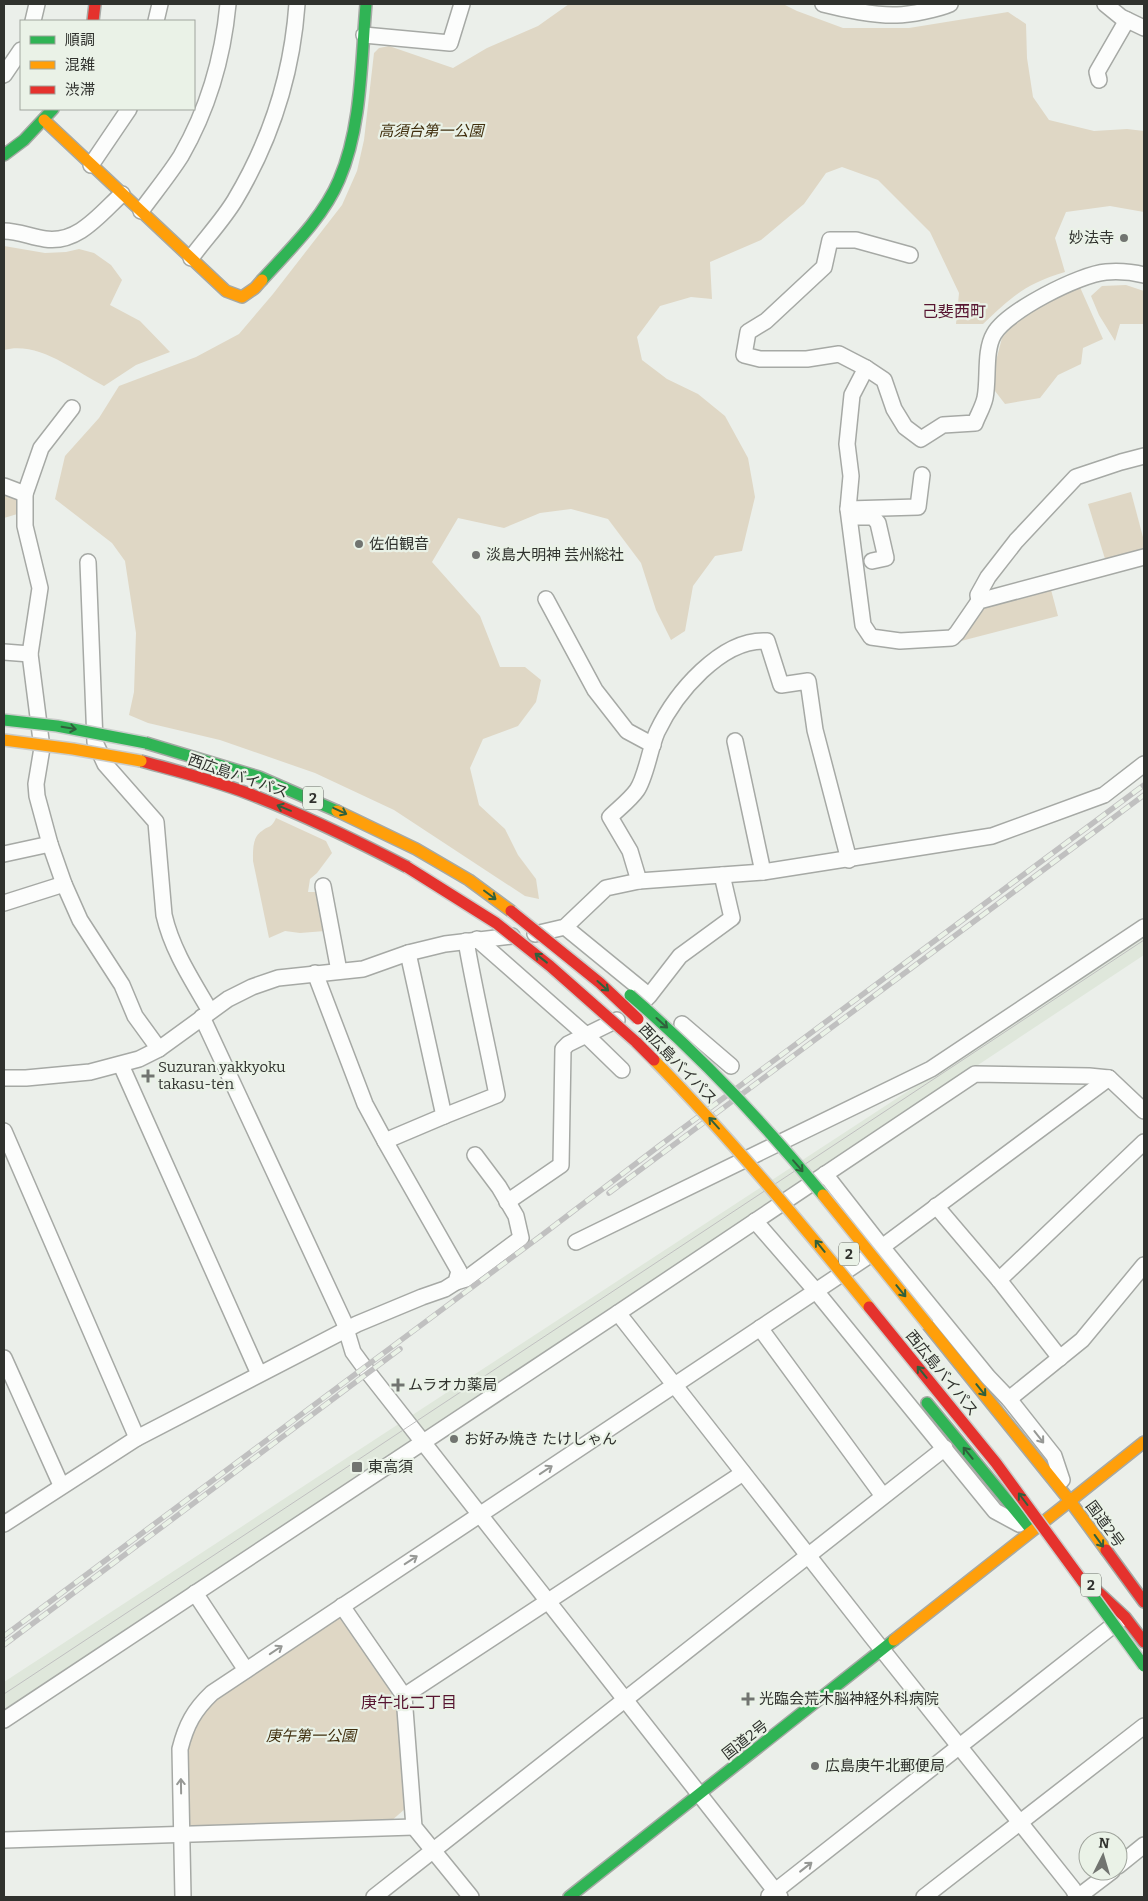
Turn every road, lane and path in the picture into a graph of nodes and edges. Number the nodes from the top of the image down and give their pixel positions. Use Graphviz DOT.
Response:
graph roads {
  1 [pos="37,4"];
  2 [pos="95,4"];
  3 [pos="160,4"];
  4 [pos="228,4"];
  5 [pos="297,4"];
  6 [pos="366,4"];
  7 [pos="462,4"];
  8 [pos="823,4"];
  9 [pos="950,4"];
  10 [pos="1105,4"];
  11 [pos="33,20"];
  12 [pos="93,20"];
  13 [pos="156,20"];
  14 [pos="1127,20"];
  15 [pos="1144,28"];
  16 [pos="364,35"];
  17 [pos="20,51"];
  18 [pos="5,71"];
  19 [pos="1099,80"];
  20 [pos="52,110"];
  21 [pos="128,110"];
  22 [pos="44,120"];
  23 [pos="4,154"];
  24 [pos="91,165"];
  25 [pos="122,194"];
  26 [pos="141,211"];
  27 [pos="4,231"];
  28 [pos="910,255"];
  29 [pos="191,258"];
  30 [pos="1144,275"];
  31 [pos="866,368"];
  32 [pos="72,408"];
  33 [pos="1144,456"];
  34 [pos="922,475"];
  35 [pos="4,486"];
  36 [pos="25,494"];
  37 [pos="849,513"];
  38 [pos="1144,557"];
  39 [pos="872,561"];
  40 [pos="88,562"];
  41 [pos="546,599"];
  42 [pos="979,600"];
  43 [pos="4,652"];
  44 [pos="30,654"];
  45 [pos="4,720"];
  46 [pos="4,740"];
  47 [pos="735,741"];
  48 [pos="653,745"];
  49 [pos="1144,764"];
  50 [pos="50,844"];
  51 [pos="4,854"];
  52 [pos="849,860"];
  53 [pos="763,872"];
  54 [pos="722,875"];
  55 [pos="639,881"];
  56 [pos="64,884"];
  57 [pos="323,886"];
  58 [pos="4,903"];
  59 [pos="511,911"];
  60 [pos="1144,926"];
  61 [pos="565,927"];
  62 [pos="472,940"];
  63 [pos="408,953"];
  64 [pos="339,971"];
  65 [pos="314,973"];
  66 [pos="649,996"];
  67 [pos="605,1012"];
  68 [pos="206,1014"];
  69 [pos="647,1028"];
  70 [pos="586,1035"];
  71 [pos="620,1043"];
  72 [pos="158,1049"];
  73 [pos="121,1065"];
  74 [pos="731,1066"];
  75 [pos="622,1070"];
  76 [pos="4,1078"];
  77 [pos="1109,1078"];
  78 [pos="1144,1111"];
  79 [pos="444,1116"];
  80 [pos="4,1131"];
  81 [pos="752,1139"];
  82 [pos="385,1141"];
  83 [pos="1144,1142"];
  84 [pos="474,1154"];
  85 [pos="723,1157"];
  86 [pos="772,1162"];
  87 [pos="825,1174"];
  88 [pos="741,1178"];
  89 [pos="791,1184"];
  90 [pos="759,1199"];
  91 [pos="804,1200"];
  92 [pos="507,1202"];
  93 [pos="936,1206"];
  94 [pos="777,1220"];
  95 [pos="755,1221"];
  96 [pos="576,1242"];
  97 [pos="882,1246"];
  98 [pos="848,1253"];
  99 [pos="1144,1266"];
  100 [pos="819,1271"];
  101 [pos="867,1276"];
  102 [pos="999,1280"];
  103 [pos="456,1282"];
  104 [pos="816,1290"];
  105 [pos="837,1293"];
  106 [pos="618,1313"];
  107 [pos="760,1328"];
  108 [pos="346,1331"];
  109 [pos="4,1358"];
  110 [pos="1060,1358"];
  111 [pos="259,1374"];
  112 [pos="674,1385"];
  113 [pos="924,1399"];
  114 [pos="1009,1399"];
  115 [pos="137,1438"];
  116 [pos="1144,1442"];
  117 [pos="422,1443"];
  118 [pos="944,1448"];
  119 [pos="744,1472"];
  120 [pos="61,1485"];
  121 [pos="883,1496"];
  122 [pos="1070,1501"];
  123 [pos="1048,1504"];
  124 [pos="480,1515"];
  125 [pos="1059,1519"];
  126 [pos="4,1524"];
  127 [pos="1032,1531"];
  128 [pos="809,1556"];
  129 [pos="1104,1581"];
  130 [pos="196,1593"];
  131 [pos="547,1601"];
  132 [pos="1144,1602"];
  133 [pos="342,1606"];
  134 [pos="1126,1617"];
  135 [pos="1144,1637"];
  136 [pos="1144,1642"];
  137 [pos="883,1651"];
  138 [pos="1144,1666"];
  139 [pos="246,1670"];
  140 [pos="404,1696"];
  141 [pos="626,1700"];
  142 [pos="4,1720"];
  143 [pos="1144,1726"];
  144 [pos="959,1746"];
  145 [pos="700,1795"];
  146 [pos="1019,1822"];
  147 [pos="414,1827"];
  148 [pos="181,1835"];
  149 [pos="4,1840"];
  150 [pos="1144,1846"];
  151 [pos="434,1850"];
  152 [pos="1128,1858"];
  153 [pos="1099,1881"];
  154 [pos="774,1895"];
  155 [pos="182,1897"];
  156 [pos="374,1897"];
  157 [pos="471,1897"];
  158 [pos="570,1897"];
  159 [pos="924,1897"];
  160 [pos="1078,1897"];
  1 -- 11 [label="street"];
  2 -- 12 [label="main road"];
  3 -- 13 [label="street"];
  4 -- 26 [label="street"];
  5 -- 29 [label="street"];
  6 -- 16 [label="main road"];
  7 -- 16 [label="street"];
  8 -- 9 [label="street"];
  10 -- 14 [label="street"];
  14 -- 15 [label="street"];
  14 -- 19 [label="street"];
  16 -- 29 [label="main road"];
  17 -- 18 [label="street"];
  20 -- 22 [label="main road"];
  21 -- 24 [label="street"];
  22 -- 23 [label="main road"];
  22 -- 24 [label="main road"];
  24 -- 25 [label="main road"];
  25 -- 26 [label="main road"];
  25 -- 27 [label="street"];
  26 -- 29 [label="main road"];
  28 -- 31 [label="street"];
  30 -- 31 [label="street"];
  31 -- 37 [label="street"];
  32 -- 36 [label="street"];
  33 -- 42 [label="street"];
  34 -- 37 [label="street"];
  35 -- 36 [label="street"];
  36 -- 44 [label="street"];
  37 -- 39 [label="street"];
  37 -- 42 [label="street"];
  38 -- 42 [label="street"];
  40 -- 68 [label="street"];
  41 -- 48 [label="street"];
  43 -- 44 [label="street"];
  44 -- 50 [label="street"];
  45 -- 59 [label="main road, 西広島バイパス / 2, one-way, bridge"];
  67 -- 46 [label="main road, 西広島バイパス / 2, one-way, bridge"];
  47 -- 53 [label="street"];
  48 -- 52 [label="street"];
  48 -- 55 [label="street"];
  49 -- 52 [label="street"];
  50 -- 51 [label="street"];
  50 -- 56 [label="street"];
  52 -- 53 [label="street"];
  53 -- 54 [label="street"];
  54 -- 55 [label="street"];
  54 -- 66 [label="street"];
  55 -- 61 [label="street"];
  56 -- 58 [label="street"];
  56 -- 72 [label="street"];
  57 -- 64 [label="street"];
  59 -- 69 [label="main road, 西広島バイパス / 2, one-way, bridge"];
  59 -- 122 [label="main road, one-way, bridge"];
  60 -- 96 [label="street"];
  61 -- 62 [label="street"];
  61 -- 66 [label="street"];
  62 -- 63 [label="street"];
  62 -- 70 [label="street"];
  62 -- 79 [label="street"];
  63 -- 64 [label="street"];
  63 -- 79 [label="street"];
  64 -- 65 [label="street"];
  65 -- 68 [label="street"];
  65 -- 82 [label="street"];
  66 -- 70 [label="street"];
  66 -- 74 [label="street"];
  67 -- 71 [label="main road, bridge"];
  138 -- 67 [label="main road, 西広島バイパス / 2, one-way, bridge"];
  68 -- 72 [label="street"];
  68 -- 108 [label="street"];
  70 -- 75 [label="street"];
  70 -- 92 [label="street"];
  72 -- 73 [label="street"];
  73 -- 76 [label="street"];
  73 -- 111 [label="street"];
  77 -- 78 [label="street"];
  77 -- 87 [label="street"];
  77 -- 93 [label="street"];
  79 -- 82 [label="street"];
  80 -- 115 [label="street"];
  81 -- 86 [label="main road"];
  82 -- 103 [label="street"];
  83 -- 102 [label="street"];
  84 -- 92 [label="street"];
  85 -- 88 [label="main road"];
  87 -- 95 [label="street"];
  87 -- 97 [label="street"];
  89 -- 91 [label="main road"];
  90 -- 94 [label="main road"];
  92 -- 103 [label="street"];
  93 -- 97 [label="street"];
  93 -- 102 [label="street"];
  95 -- 104 [label="street"];
  95 -- 106 [label="street"];
  97 -- 104 [label="street"];
  97 -- 114 [label="street"];
  98 -- 101 [label="main road, 2"];
  99 -- 110 [label="street"];
  100 -- 105 [label="main road"];
  102 -- 110 [label="street"];
  103 -- 108 [label="street"];
  104 -- 107 [label="street"];
  104 -- 118 [label="street"];
  106 -- 112 [label="street"];
  106 -- 117 [label="street"];
  107 -- 112 [label="street"];
  107 -- 121 [label="street"];
  108 -- 111 [label="street"];
  108 -- 117 [label="street"];
  109 -- 120 [label="street"];
  110 -- 114 [label="street"];
  111 -- 115 [label="street"];
  112 -- 119 [label="street"];
  124 -- 112 [label="street, one-way"];
  127 -- 113 [label="main road, one-way"];
  114 -- 122 [label="street, one-way"];
  115 -- 120 [label="street"];
  116 -- 122 [label="main road"];
  117 -- 124 [label="street"];
  117 -- 130 [label="street"];
  118 -- 121 [label="street"];
  118 -- 127 [label="street"];
  119 -- 128 [label="street"];
  119 -- 131 [label="street"];
  120 -- 126 [label="street"];
  121 -- 128 [label="street"];
  122 -- 127 [label="main road, 国道2号"];
  122 -- 132 [label="main road, 国道2号 / 2, one-way"];
  123 -- 125 [label="main road"];
  124 -- 131 [label="street"];
  133 -- 124 [label="street, one-way"];
  127 -- 134 [label="main road, 2"];
  127 -- 137 [label="main road, 国道2号"];
  128 -- 137 [label="street"];
  128 -- 141 [label="street"];
  129 -- 135 [label="main road, 2"];
  130 -- 139 [label="street"];
  130 -- 142 [label="street"];
  131 -- 140 [label="street"];
  131 -- 141 [label="street"];
  139 -- 133 [label="street, one-way"];
  133 -- 140 [label="street"];
  134 -- 136 [label="main road, 2"];
  134 -- 144 [label="street"];
  137 -- 144 [label="street"];
  137 -- 145 [label="main road, 国道2号"];
  148 -- 139 [label="street, one-way"];
  140 -- 147 [label="street"];
  141 -- 145 [label="street"];
  141 -- 151 [label="street"];
  143 -- 146 [label="street"];
  144 -- 146 [label="street"];
  154 -- 144 [label="street, one-way"];
  145 -- 154 [label="street"];
  145 -- 158 [label="main road, 国道2号"];
  146 -- 159 [label="street"];
  146 -- 160 [label="street"];
  147 -- 148 [label="street"];
  147 -- 151 [label="street"];
  148 -- 149 [label="street"];
  148 -- 155 [label="street"];
  150 -- 152 [label="street"];
  151 -- 156 [label="street"];
  151 -- 157 [label="street"];
  153 -- 160 [label="street"];
}
